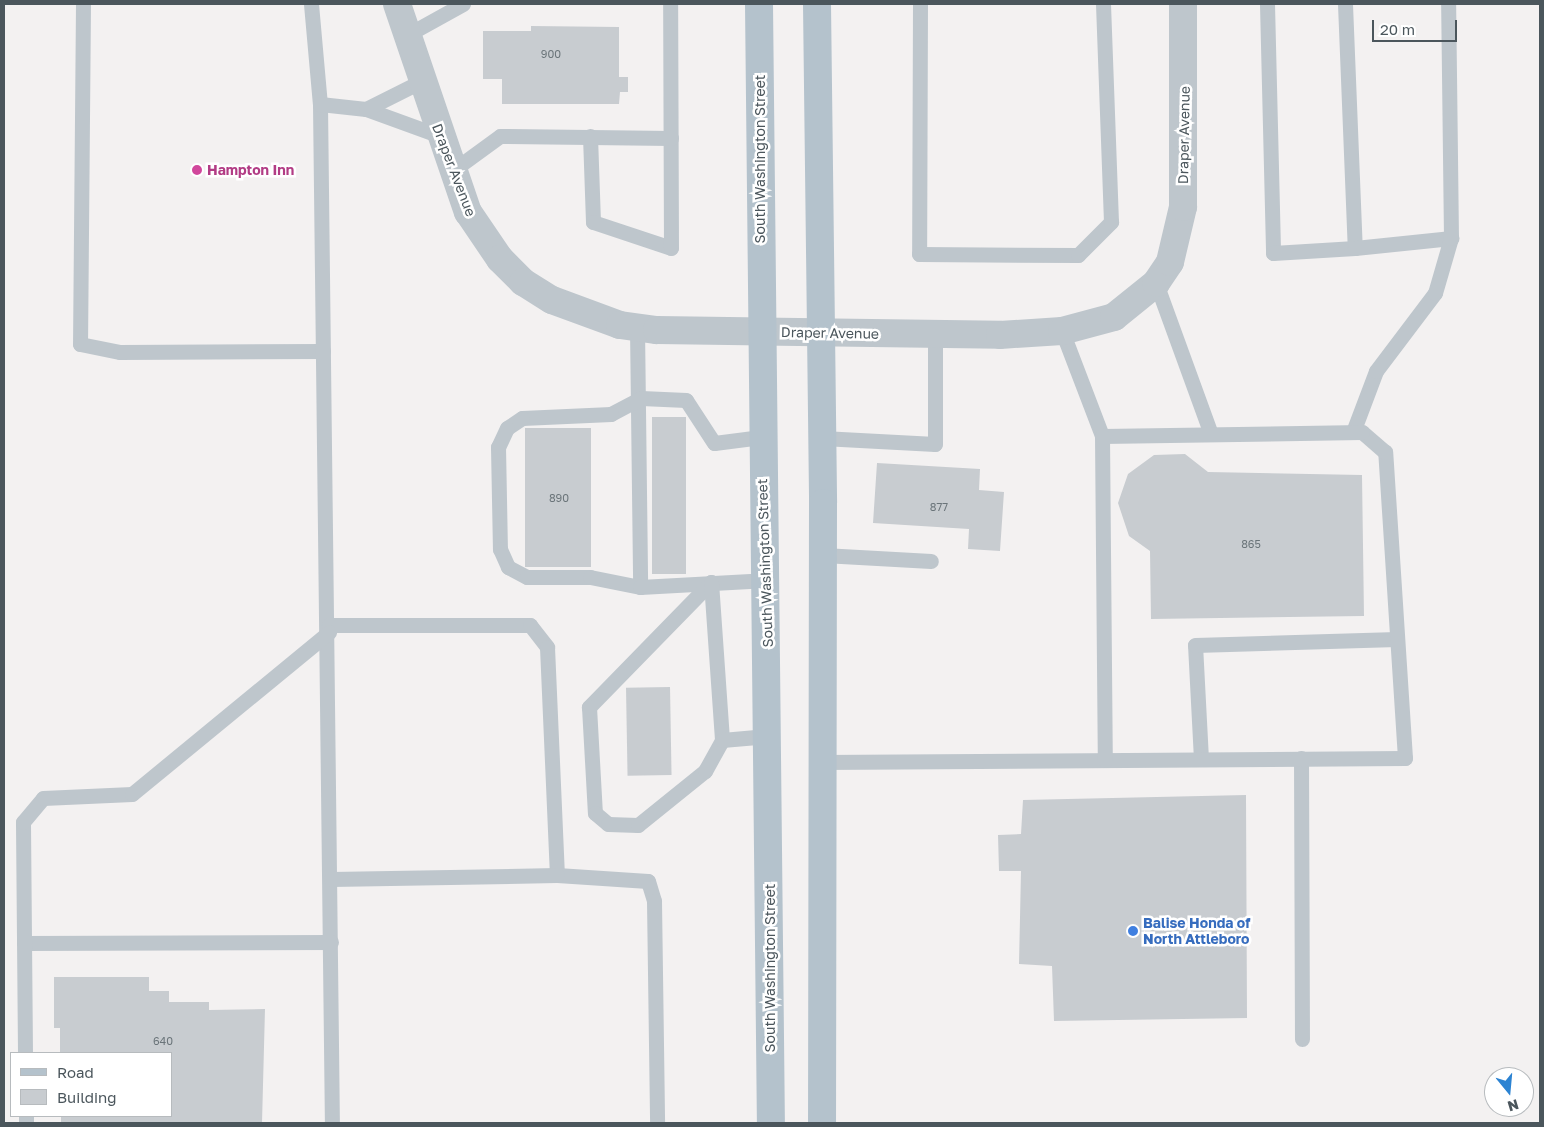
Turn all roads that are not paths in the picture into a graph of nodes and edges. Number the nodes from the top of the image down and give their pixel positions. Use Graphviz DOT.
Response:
graph roads {
  1 [pos="83,4"];
  2 [pos="310,4"];
  3 [pos="397,4"];
  4 [pos="463,4"];
  5 [pos="670,4"];
  6 [pos="759,4"];
  7 [pos="817,4"];
  8 [pos="920,4"];
  9 [pos="1103,4"];
  10 [pos="1183,4"];
  11 [pos="1267,4"];
  12 [pos="1345,4"];
  13 [pos="1448,4"];
  14 [pos="407,35"];
  15 [pos="422,81"];
  16 [pos="320,104"];
  17 [pos="366,109"];
  18 [pos="440,136"];
  19 [pos="590,136"];
  20 [pos="671,138"];
  21 [pos="452,171"];
  22 [pos="1451,238"];
  23 [pos="1356,248"];
  24 [pos="1156,283"];
  25 [pos="637,327"];
  26 [pos="1062,331"];
  27 [pos="766,332"];
  28 [pos="821,333"];
  29 [pos="935,334"];
  30 [pos="324,351"];
  31 [pos="641,398"];
  32 [pos="1210,431"];
  33 [pos="1353,432"];
  34 [pos="1102,436"];
  35 [pos="761,438"];
  36 [pos="822,438"];
  37 [pos="823,555"];
  38 [pos="931,561"];
  39 [pos="768,580"];
  40 [pos="711,582"];
  41 [pos="640,587"];
  42 [pos="329,628"];
  43 [pos="1397,640"];
  44 [pos="768,736"];
  45 [pos="722,740"];
  46 [pos="1301,758"];
  47 [pos="1201,759"];
  48 [pos="1105,760"];
  49 [pos="821,762"];
  50 [pos="557,876"];
  51 [pos="331,879"];
  52 [pos="24,942"];
  53 [pos="331,942"];
  54 [pos="1302,1039"];
  55 [pos="25,1052"];
  56 [pos="332,1123"];
  57 [pos="657,1123"];
  58 [pos="771,1123"];
  59 [pos="822,1123"];
  1 -- 30 [label="lane"];
  2 -- 16 [label="lane"];
  3 -- 14 [label="street, Draper Avenue"];
  4 -- 14 [label="lane"];
  5 -- 20 [label="lane"];
  6 -- 27 [label="main road, South Washington Street"];
  7 -- 28 [label="main road"];
  8 -- 9 [label="lane"];
  10 -- 24 [label="street, Draper Avenue"];
  11 -- 23 [label="lane"];
  12 -- 23 [label="lane"];
  13 -- 22 [label="lane"];
  14 -- 15 [label="street, Draper Avenue"];
  15 -- 17 [label="lane"];
  15 -- 18 [label="street, Draper Avenue"];
  16 -- 17 [label="lane"];
  16 -- 30 [label="lane"];
  17 -- 18 [label="lane"];
  18 -- 21 [label="street, Draper Avenue"];
  19 -- 20 [label="lane"];
  19 -- 20 [label="lane"];
  19 -- 21 [label="lane"];
  21 -- 25 [label="street, Draper Avenue"];
  22 -- 23 [label="lane"];
  22 -- 33 [label="lane"];
  24 -- 26 [label="street, Draper Avenue"];
  24 -- 32 [label="lane"];
  25 -- 27 [label="street, Draper Avenue"];
  25 -- 31 [label="lane"];
  26 -- 29 [label="street, Draper Avenue"];
  26 -- 34 [label="lane"];
  27 -- 28 [label="street, Draper Avenue"];
  27 -- 35 [label="main road, South Washington Street"];
  28 -- 29 [label="street, Draper Avenue"];
  28 -- 36 [label="main road"];
  29 -- 36 [label="lane"];
  30 -- 42 [label="lane"];
  31 -- 35 [label="lane"];
  31 -- 41 [label="lane"];
  31 -- 41 [label="lane"];
  32 -- 33 [label="lane"];
  32 -- 34 [label="lane"];
  33 -- 43 [label="lane"];
  34 -- 48 [label="lane"];
  35 -- 39 [label="main road, South Washington Street"];
  36 -- 37 [label="main road"];
  37 -- 38 [label="lane"];
  37 -- 49 [label="main road"];
  39 -- 40 [label="lane"];
  39 -- 44 [label="main road, South Washington Street"];
  40 -- 41 [label="lane"];
  40 -- 45 [label="lane"];
  40 -- 45 [label="lane"];
  42 -- 50 [label="lane"];
  42 -- 51 [label="lane"];
  42 -- 52 [label="lane"];
  43 -- 46 [label="lane"];
  43 -- 47 [label="lane"];
  44 -- 45 [label="lane"];
  44 -- 58 [label="main road, South Washington Street"];
  46 -- 47 [label="lane"];
  46 -- 54 [label="lane"];
  47 -- 48 [label="lane"];
  48 -- 49 [label="lane"];
  49 -- 59 [label="main road"];
  50 -- 51 [label="lane"];
  50 -- 57 [label="lane"];
  51 -- 53 [label="lane"];
  52 -- 53 [label="lane"];
  52 -- 55 [label="lane"];
  53 -- 56 [label="lane"];
}
